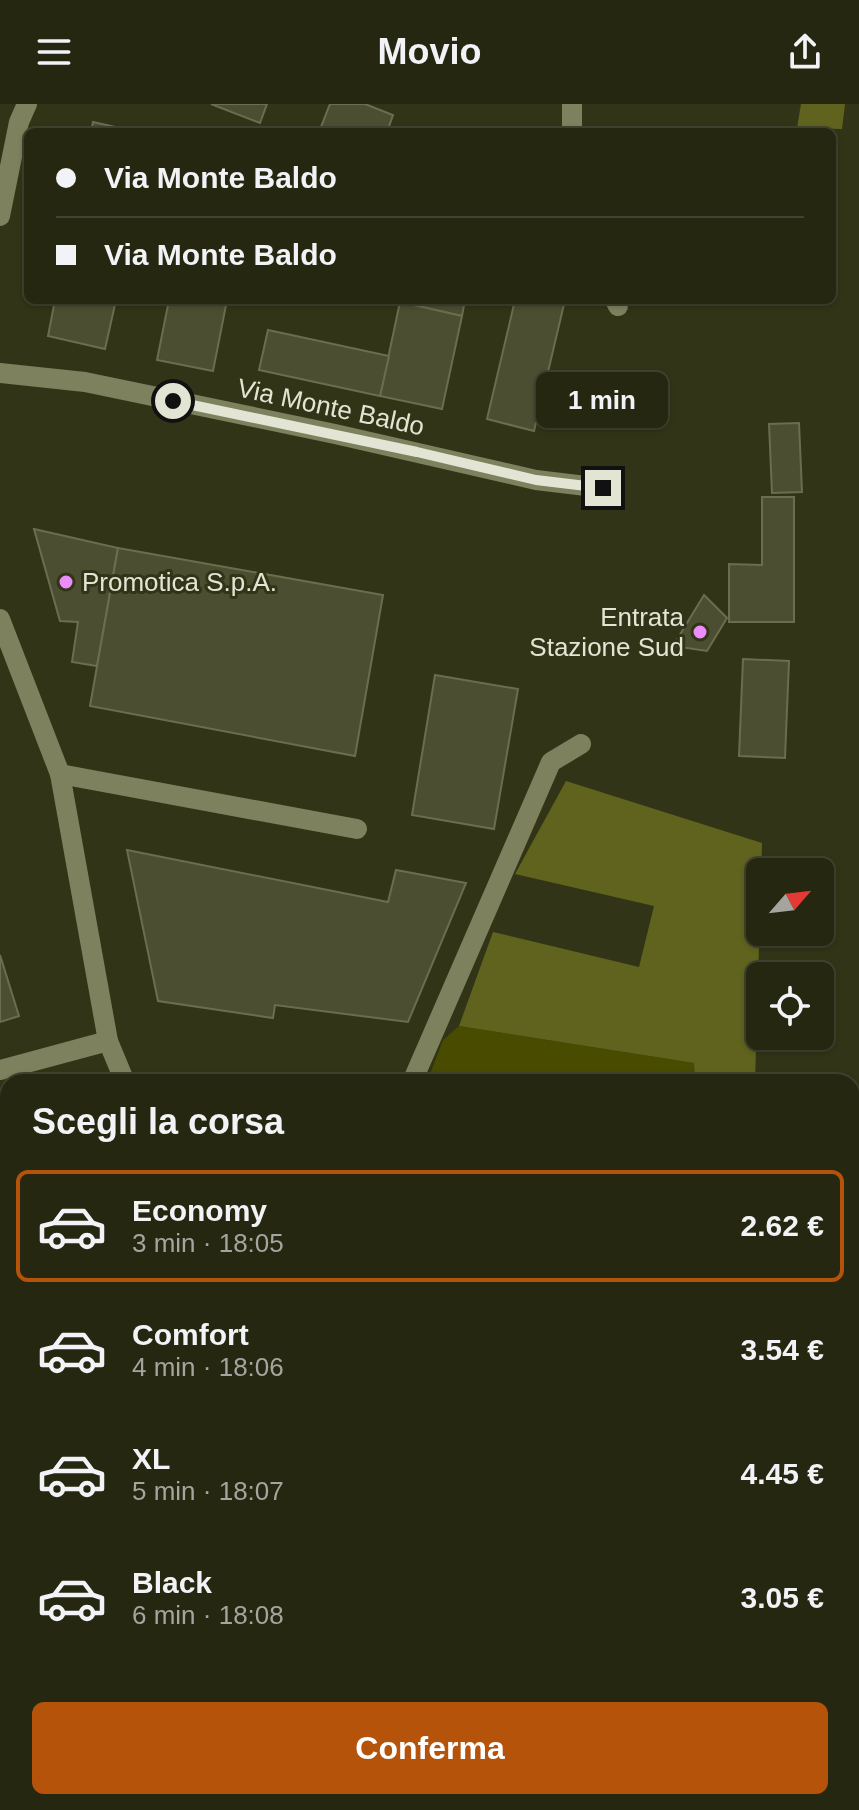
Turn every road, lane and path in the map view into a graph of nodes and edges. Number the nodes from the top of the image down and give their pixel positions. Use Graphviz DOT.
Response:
graph roads {
  1 [pos="27,104"];
  2 [pos="572,104"];
  3 [pos="572,128"];
  4 [pos="0,216"];
  5 [pos="0,373"];
  6 [pos="603,488"];
  7 [pos="0,619"];
  8 [pos="581,744"];
  9 [pos="60,774"];
  10 [pos="357,829"];
  11 [pos="108,1041"];
  12 [pos="0,1070"];
  13 [pos="122,1074"];
  14 [pos="415,1074"];
  1 -- 4 [label="street"];
  2 -- 3 [label="street"];
  5 -- 6 [label="street, Via Monte Baldo"];
  7 -- 9 [label="street"];
  8 -- 14 [label="street"];
  9 -- 10 [label="street"];
  9 -- 11 [label="street"];
  11 -- 12 [label="street"];
  11 -- 13 [label="street"];
}
